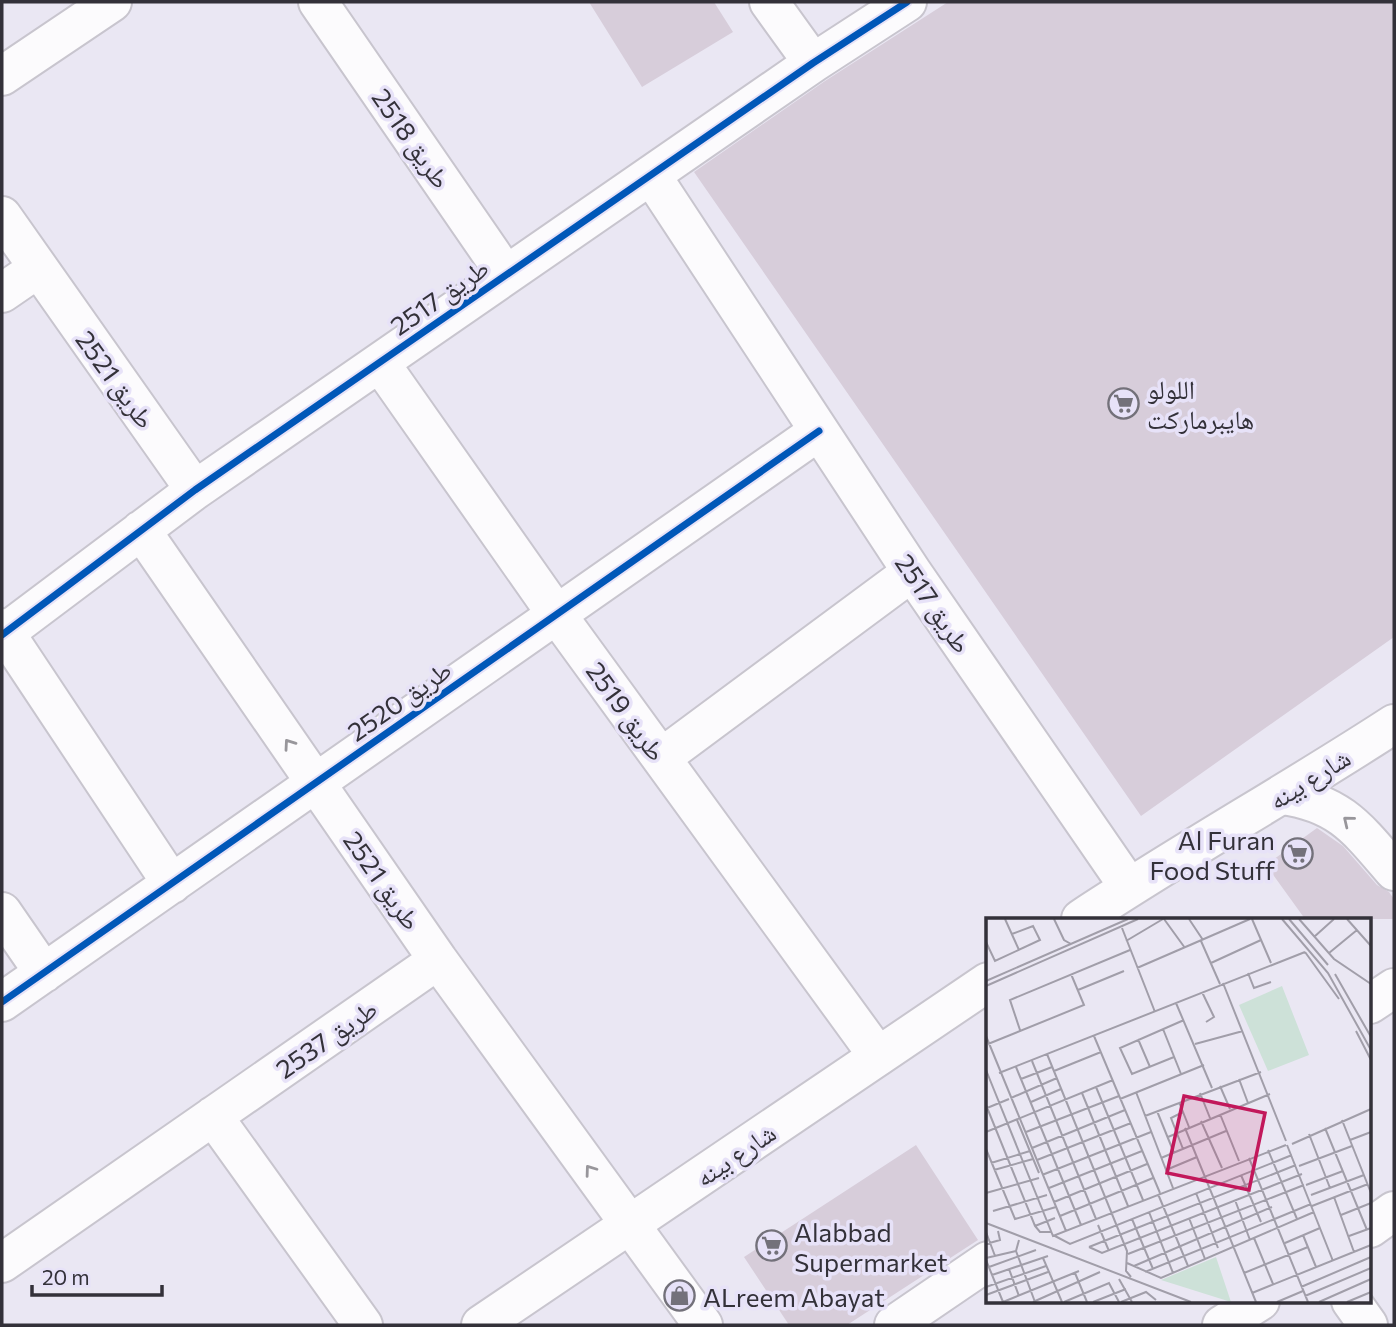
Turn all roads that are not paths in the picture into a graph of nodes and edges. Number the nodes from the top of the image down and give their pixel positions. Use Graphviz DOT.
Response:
graph roads {
  1 [pos="112,2"];
  2 [pos="318,2"];
  3 [pos="769,2"];
  4 [pos="907,2"];
  5 [pos="813,63"];
  6 [pos="2,76"];
  7 [pos="651,175"];
  8 [pos="2,216"];
  9 [pos="37,269"];
  10 [pos="506,275"];
  11 [pos="2,293"];
  12 [pos="380,363"];
  13 [pos="819,431"];
  14 [pos="195,490"];
  15 [pos="141,530"];
  16 [pos="912,572"];
  17 [pos="557,615"];
  18 [pos="3,632"];
  19 [pos="1394,724"];
  20 [pos="661,758"];
  21 [pos="316,783"];
  22 [pos="1282,795"];
  23 [pos="1394,871"];
  24 [pos="172,884"];
  25 [pos="1129,887"];
  26 [pos="2,912"];
  27 [pos="1083,918"];
  28 [pos="438,960"];
  29 [pos="44,973"];
  30 [pos="986,983"];
  31 [pos="1394,988"];
  32 [pos="2,1002"];
  33 [pos="1372,1003"];
  34 [pos="878,1056"];
  35 [pos="213,1116"];
  36 [pos="1394,1211"];
  37 [pos="630,1225"];
  38 [pos="1372,1227"];
  39 [pos="2,1262"];
  40 [pos="986,1262"];
  41 [pos="1258,1302"];
  42 [pos="1352,1302"];
  43 [pos="363,1325"];
  44 [pos="481,1325"];
  45 [pos="704,1325"];
  46 [pos="894,1325"];
  47 [pos="1222,1325"];
  48 [pos="1368,1325"];
  1 -- 6 [label="street"];
  2 -- 10 [label="street, طريق 2518"];
  3 -- 5 [label="street"];
  4 -- 5 [label="street, طريق 2517"];
  5 -- 7 [label="street, طريق 2517"];
  7 -- 10 [label="street, طريق 2517"];
  7 -- 13 [label="street, طريق 2517"];
  8 -- 9 [label="street, طريق 2521"];
  9 -- 11 [label="street"];
  9 -- 14 [label="street, طريق 2521"];
  10 -- 12 [label="street, طريق 2517"];
  12 -- 14 [label="street, طريق 2517"];
  12 -- 17 [label="street, طريق 2519"];
  13 -- 16 [label="street, طريق 2517"];
  13 -- 17 [label="street, طريق 2520"];
  14 -- 15 [label="street, طريق 2517"];
  15 -- 18 [label="street, طريق 2517"];
  21 -- 15 [label="street, طريق 2521, one-way"];
  16 -- 20 [label="street"];
  16 -- 25 [label="street, طريق 2517"];
  17 -- 20 [label="street, طريق 2519"];
  17 -- 21 [label="street, طريق 2520"];
  18 -- 24 [label="street"];
  19 -- 22 [label="street, شارع بينه"];
  20 -- 34 [label="street, طريق 2519"];
  21 -- 24 [label="street, طريق 2520"];
  21 -- 28 [label="street, طريق 2521"];
  23 -- 22 [label="street, one-way"];
  22 -- 25 [label="street, شارع بينه"];
  24 -- 29 [label="street, طريق 2520"];
  25 -- 27 [label="street, شارع بينه"];
  26 -- 29 [label="street"];
  28 -- 35 [label="street, طريق 2537"];
  37 -- 28 [label="street, طريق 2521, one-way"];
  29 -- 32 [label="street, طريق 2520"];
  30 -- 34 [label="street, شارع بينه"];
  31 -- 33 [label="street"];
  34 -- 37 [label="street, شارع بينه"];
  35 -- 39 [label="street, طريق 2537"];
  35 -- 43 [label="street"];
  36 -- 38 [label="street"];
  37 -- 44 [label="street, شارع بينه"];
  37 -- 45 [label="street, طريق 2521"];
  40 -- 46 [label="street"];
  41 -- 47 [label="street"];
  42 -- 48 [label="street"];
}
